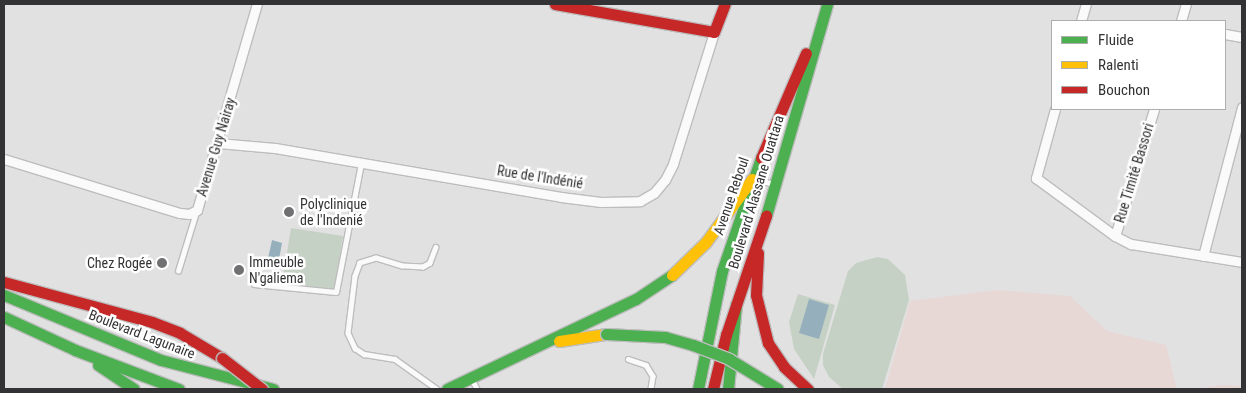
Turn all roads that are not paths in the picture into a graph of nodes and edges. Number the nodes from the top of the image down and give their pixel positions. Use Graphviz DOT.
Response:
graph roads {
  1 [pos="257,4"];
  2 [pos="555,4"];
  3 [pos="725,4"];
  4 [pos="827,4"];
  5 [pos="1086,4"];
  6 [pos="1186,4"];
  7 [pos="1081,20"];
  8 [pos="1181,20"];
  9 [pos="820,22"];
  10 [pos="714,32"];
  11 [pos="1226,34"];
  12 [pos="1242,37"];
  13 [pos="1242,107"];
  14 [pos="1055,110"];
  15 [pos="1154,110"];
  16 [pos="218,143"];
  17 [pos="4,159"];
  18 [pos="361,163"];
  19 [pos="752,179"];
  20 [pos="775,184"];
  21 [pos="197,210"];
  22 [pos="1115,236"];
  23 [pos="758,238"];
  24 [pos="436,247"];
  25 [pos="1203,256"];
  26 [pos="1242,262"];
  27 [pos="178,271"];
  28 [pos="4,282"];
  29 [pos="254,284"];
  30 [pos="4,296"];
  31 [pos="736,304"];
  32 [pos="4,317"];
  33 [pos="75,350"];
  34 [pos="520,352"];
  35 [pos="628,360"];
  36 [pos="472,378"];
  37 [pos="134,389"];
  38 [pos="179,389"];
  39 [pos="262,389"];
  40 [pos="273,389"];
  41 [pos="437,389"];
  42 [pos="447,389"];
  43 [pos="477,389"];
  44 [pos="652,389"];
  45 [pos="698,389"];
  46 [pos="713,389"];
  47 [pos="728,389"];
  48 [pos="778,389"];
  49 [pos="808,389"];
  1 -- 16 [label="street, Avenue Guy Nairay"];
  2 -- 10 [label="main road"];
  3 -- 10 [label="main road, Rue de l'Indénié"];
  4 -- 9 [label="main road, Boulevard Alassane Ouattara"];
  5 -- 7 [label="street"];
  6 -- 8 [label="street"];
  9 -- 19 [label="main road, Avenue Reboul"];
  9 -- 20 [label="main road, Boulevard Alassane Ouattara"];
  10 -- 18 [label="street, Rue de l'Indénié"];
  11 -- 12 [label="street"];
  13 -- 25 [label="street"];
  14 -- 22 [label="street"];
  15 -- 22 [label="street, Rue Timité Bassori"];
  16 -- 18 [label="street, Rue de l'Indénié"];
  16 -- 21 [label="street, Avenue Guy Nairay"];
  17 -- 21 [label="street, Avenue Guy Nairay"];
  18 -- 29 [label="lane"];
  19 -- 20 [label="lane"];
  19 -- 34 [label="main road"];
  19 -- 45 [label="main road, Avenue Reboul"];
  20 -- 23 [label="main road, Boulevard Alassane Ouattara"];
  21 -- 27 [label="lane"];
  22 -- 25 [label="street"];
  23 -- 31 [label="main road, Boulevard Alassane Ouattara"];
  23 -- 49 [label="main road"];
  24 -- 41 [label="lane"];
  25 -- 26 [label="street"];
  28 -- 39 [label="main road, bridge"];
  30 -- 40 [label="main road, Boulevard Lagunaire"];
  31 -- 46 [label="main road, Boulevard Alassane Ouattara"];
  31 -- 47 [label="main road"];
  32 -- 33 [label="main road"];
  33 -- 37 [label="main road"];
  33 -- 38 [label="main road"];
  34 -- 36 [label="main road"];
  34 -- 48 [label="main road, bridge"];
  35 -- 44 [label="lane"];
  36 -- 42 [label="main road"];
  36 -- 43 [label="lane"];
}
